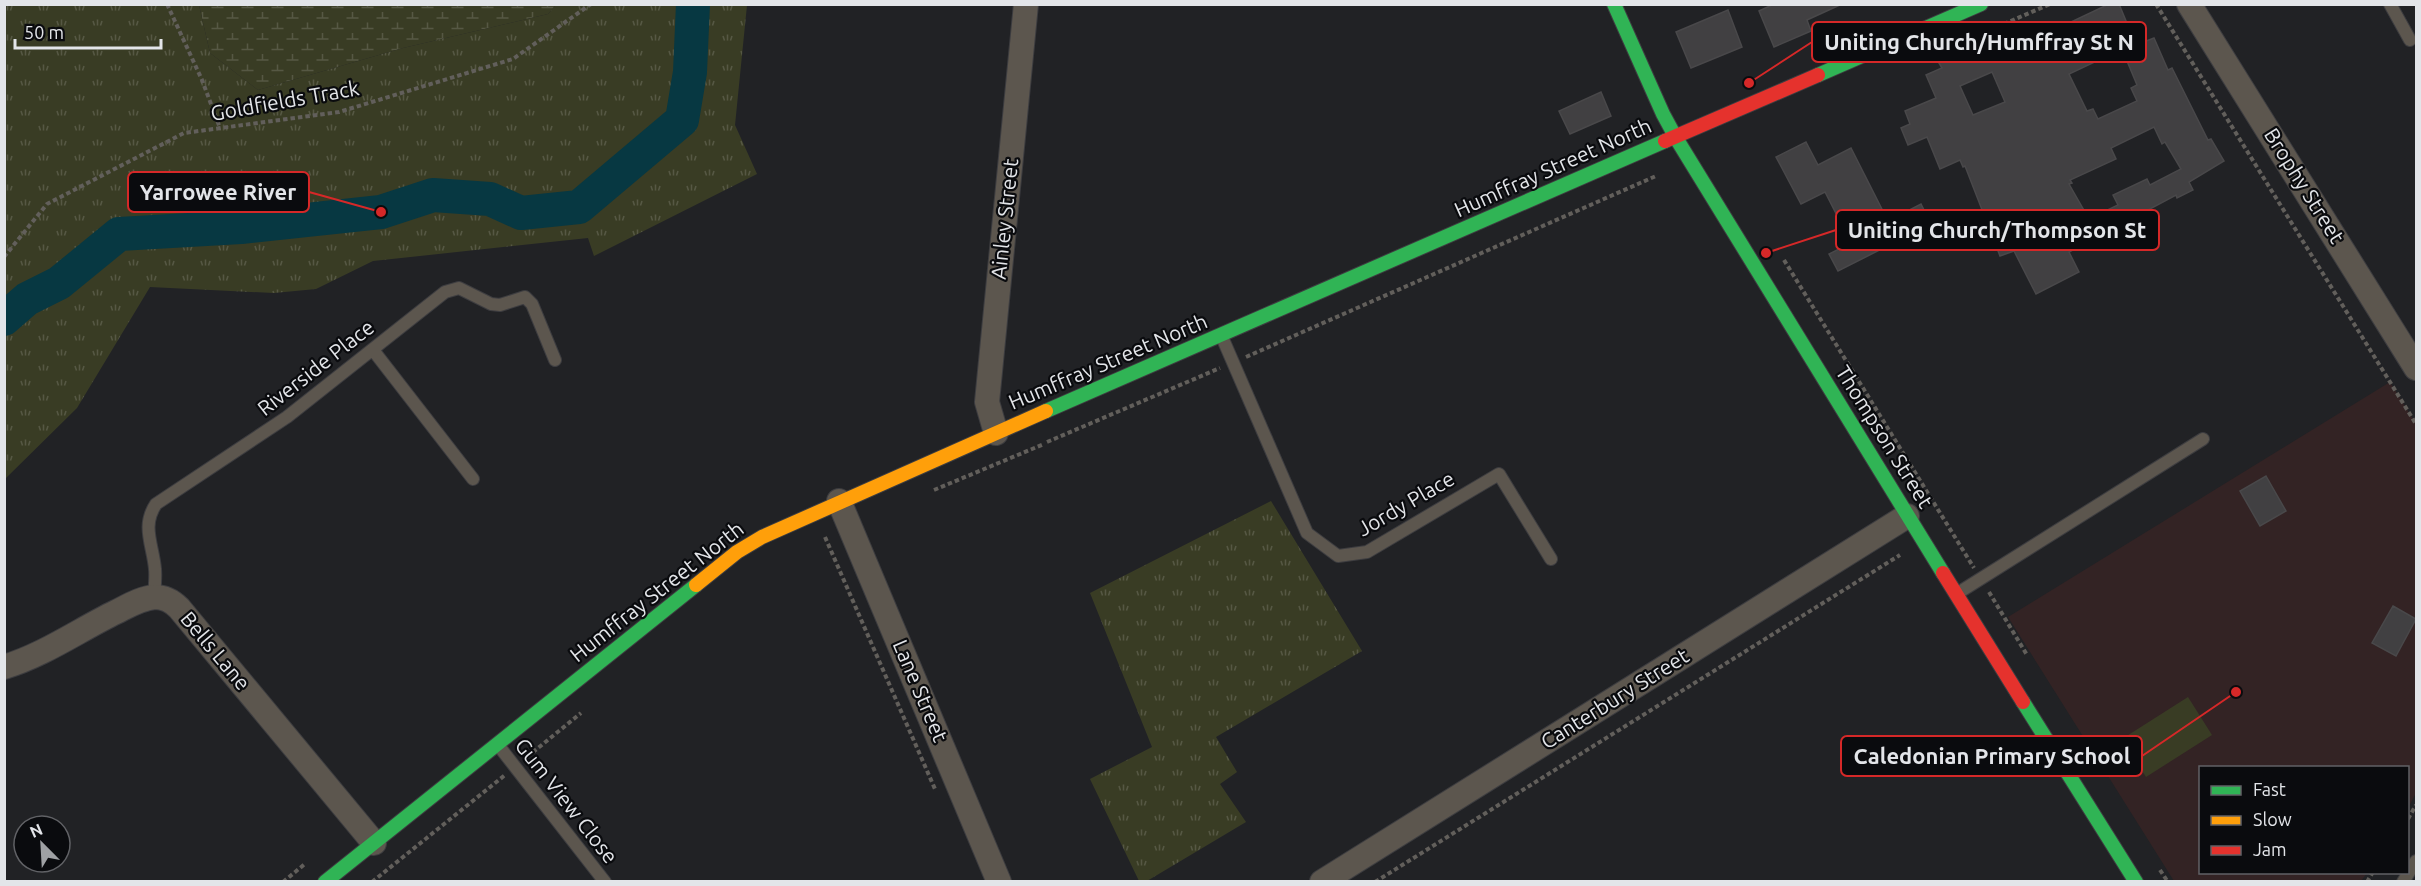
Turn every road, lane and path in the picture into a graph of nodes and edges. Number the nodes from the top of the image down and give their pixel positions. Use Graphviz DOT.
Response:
graph roads {
  1 [pos="167,4"];
  2 [pos="591,4"];
  3 [pos="1026,4"];
  4 [pos="1614,4"];
  5 [pos="1981,4"];
  6 [pos="2156,4"];
  7 [pos="2190,4"];
  8 [pos="2390,4"];
  9 [pos="2410,40"];
  10 [pos="220,128"];
  11 [pos="1676,138"];
  12 [pos="1689,160"];
  13 [pos="4,256"];
  14 [pos="1783,260"];
  15 [pos="1221,336"];
  16 [pos="373,350"];
  17 [pos="555,360"];
  18 [pos="1234,362"];
  19 [pos="2416,368"];
  20 [pos="2416,424"];
  21 [pos="996,433"];
  22 [pos="2204,440"];
  23 [pos="473,478"];
  24 [pos="925,494"];
  25 [pos="839,501"];
  26 [pos="1933,502"];
  27 [pos="1907,516"];
  28 [pos="850,525"];
  29 [pos="825,537"];
  30 [pos="815,541"];
  31 [pos="1900,555"];
  32 [pos="1551,559"];
  33 [pos="1958,593"];
  34 [pos="154,597"];
  35 [pos="4,667"];
  36 [pos="586,708"];
  37 [pos="497,744"];
  38 [pos="515,767"];
  39 [pos="937,795"];
  40 [pos="374,843"];
  41 [pos="325,882"];
  42 [pos="372,882"];
  43 [pos="605,882"];
  44 [pos="999,882"];
  45 [pos="1322,882"];
  46 [pos="1375,882"];
  47 [pos="2136,882"];
  1 -- 10 [label="path"];
  2 -- 10 [label="path, Goldfields Track"];
  3 -- 21 [label="street, Ainley Street"];
  4 -- 11 [label="street, Thompson Street"];
  5 -- 11 [label="street, Humffray Street North"];
  6 -- 20 [label="path"];
  7 -- 19 [label="street, Brophy Street"];
  8 -- 9 [label="lane"];
  10 -- 13 [label="path, Goldfields Track"];
  11 -- 12 [label="street, Thompson Street"];
  11 -- 15 [label="street, Humffray Street North"];
  12 -- 18 [label="path"];
  12 -- 27 [label="street, Thompson Street"];
  14 -- 26 [label="path"];
  15 -- 18 [label="lane, Jordy Place"];
  15 -- 21 [label="street, Humffray Street North"];
  16 -- 17 [label="lane, Riverside Place"];
  16 -- 23 [label="lane"];
  16 -- 34 [label="lane, Riverside Place"];
  18 -- 24 [label="path"];
  18 -- 32 [label="lane, Jordy Place"];
  21 -- 25 [label="street, Humffray Street North"];
  22 -- 33 [label="lane"];
  25 -- 28 [label="street, Lane Street"];
  25 -- 37 [label="street, Humffray Street North"];
  27 -- 33 [label="street, Thompson Street"];
  27 -- 45 [label="street, Canterbury Street"];
  28 -- 29 [label="path"];
  28 -- 44 [label="street, Lane Street"];
  29 -- 30 [label="path"];
  29 -- 39 [label="path"];
  31 -- 46 [label="path"];
  33 -- 47 [label="street, Thompson Street"];
  34 -- 35 [label="street"];
  34 -- 40 [label="street, Bells Lane"];
  36 -- 38 [label="path"];
  37 -- 38 [label="lane, Gum View Close"];
  37 -- 40 [label="street, Humffray Street North"];
  38 -- 42 [label="path"];
  38 -- 43 [label="lane, Gum View Close"];
  40 -- 41 [label="street, Humffray Street North"];
}
